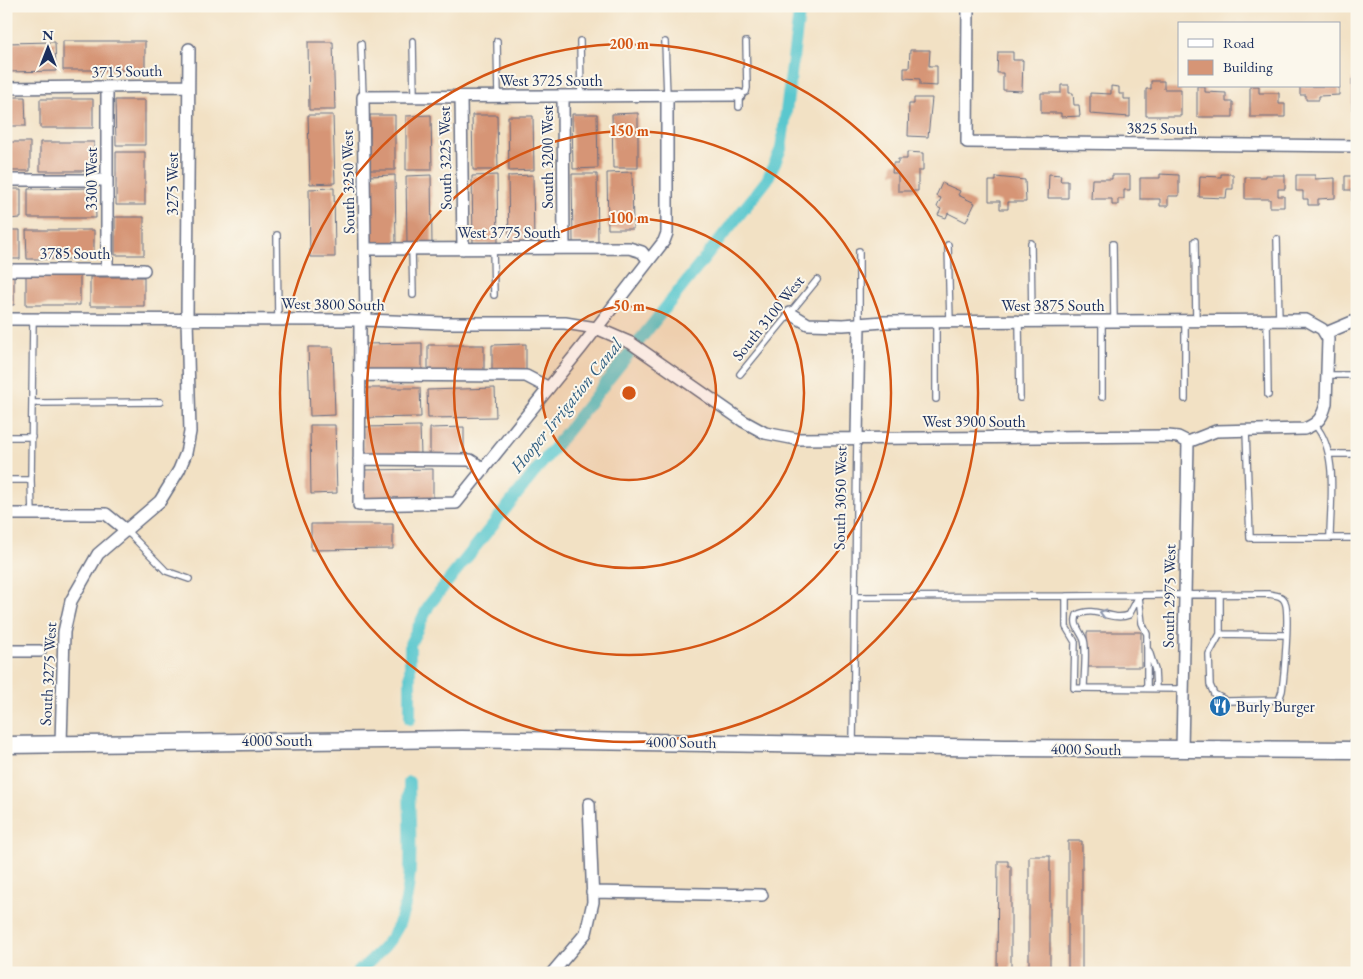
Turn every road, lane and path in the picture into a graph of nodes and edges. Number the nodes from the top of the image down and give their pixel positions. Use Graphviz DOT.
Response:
graph roads {
  1 [pos="968,6"];
  2 [pos="413,41"];
  3 [pos="497,41"];
  4 [pos="580,41"];
  5 [pos="665,42"];
  6 [pos="746,42"];
  7 [pos="361,44"];
  8 [pos="189,49"];
  9 [pos="188,86"];
  10 [pos="6,88"];
  11 [pos="107,88"];
  12 [pos="563,96"];
  13 [pos="581,96"];
  14 [pos="666,96"];
  15 [pos="414,97"];
  16 [pos="461,97"];
  17 [pos="498,97"];
  18 [pos="363,98"];
  19 [pos="739,101"];
  20 [pos="1357,146"];
  21 [pos="6,180"];
  22 [pos="107,180"];
  23 [pos="277,235"];
  24 [pos="1277,239"];
  25 [pos="1195,241"];
  26 [pos="1031,243"];
  27 [pos="1113,244"];
  28 [pos="948,245"];
  29 [pos="463,248"];
  30 [pos="493,248"];
  31 [pos="564,248"];
  32 [pos="365,249"];
  33 [pos="412,249"];
  34 [pos="859,250"];
  35 [pos="648,260"];
  36 [pos="6,270"];
  37 [pos="107,270"];
  38 [pos="144,270"];
  39 [pos="817,280"];
  40 [pos="413,295"];
  41 [pos="494,295"];
  42 [pos="790,313"];
  43 [pos="6,319"];
  44 [pos="33,319"];
  45 [pos="187,319"];
  46 [pos="278,320"];
  47 [pos="363,320"];
  48 [pos="1273,320"];
  49 [pos="1357,320"];
  50 [pos="1108,321"];
  51 [pos="1191,321"];
  52 [pos="950,322"];
  53 [pos="1019,322"];
  54 [pos="1032,322"];
  55 [pos="936,323"];
  56 [pos="859,324"];
  57 [pos="596,328"];
  58 [pos="1322,329"];
  59 [pos="653,357"];
  60 [pos="740,374"];
  61 [pos="1357,374"];
  62 [pos="360,375"];
  63 [pos="1327,375"];
  64 [pos="549,388"];
  65 [pos="1268,395"];
  66 [pos="1102,397"];
  67 [pos="1020,398"];
  68 [pos="936,399"];
  69 [pos="1185,399"];
  70 [pos="160,402"];
  71 [pos="32,403"];
  72 [pos="1315,425"];
  73 [pos="1246,430"];
  74 [pos="6,437"];
  75 [pos="32,438"];
  76 [pos="857,438"];
  77 [pos="1188,442"];
  78 [pos="1330,454"];
  79 [pos="1357,454"];
  80 [pos="359,459"];
  81 [pos="484,469"];
  82 [pos="6,480"];
  83 [pos="31,480"];
  84 [pos="6,514"];
  85 [pos="32,514"];
  86 [pos="127,531"];
  87 [pos="1330,538"];
  88 [pos="1357,538"];
  89 [pos="189,580"];
  90 [pos="1184,595"];
  91 [pos="1220,595"];
  92 [pos="1066,596"];
  93 [pos="1139,596"];
  94 [pos="855,597"];
  95 [pos="1220,634"];
  96 [pos="1286,635"];
  97 [pos="1147,646"];
  98 [pos="6,651"];
  99 [pos="40,651"];
  100 [pos="1084,688"];
  101 [pos="1146,688"];
  102 [pos="1156,688"];
  103 [pos="1184,689"];
  104 [pos="61,744"];
  105 [pos="6,745"];
  106 [pos="853,745"];
  107 [pos="1182,750"];
  108 [pos="1357,750"];
  109 [pos="589,804"];
  110 [pos="592,892"];
  111 [pos="762,895"];
  112 [pos="552,973"];
  1 -- 20 [label="street, 3825 South"];
  2 -- 15 [label="lane"];
  3 -- 17 [label="lane"];
  4 -- 13 [label="lane"];
  5 -- 14 [label="lane"];
  6 -- 19 [label="lane"];
  7 -- 18 [label="lane, South 3250 West"];
  8 -- 9 [label="street, 3275 West"];
  9 -- 11 [label="street, 3715 South"];
  9 -- 45 [label="street, 3275 West"];
  10 -- 11 [label="street, 3715 South"];
  11 -- 22 [label="street, 3300 West"];
  12 -- 13 [label="street, West 3725 South"];
  12 -- 17 [label="street, West 3725 South"];
  12 -- 31 [label="street, South 3200 West"];
  13 -- 14 [label="street, West 3725 South"];
  14 -- 19 [label="street, West 3725 South"];
  14 -- 35 [label="street"];
  15 -- 16 [label="street, West 3725 South"];
  15 -- 18 [label="street, West 3725 South"];
  16 -- 17 [label="street, West 3725 South"];
  16 -- 29 [label="street, South 3225 West"];
  18 -- 32 [label="street, South 3250 West"];
  21 -- 22 [label="street"];
  22 -- 37 [label="street, 3300 West"];
  23 -- 46 [label="lane"];
  24 -- 48 [label="lane"];
  25 -- 51 [label="lane"];
  26 -- 54 [label="lane"];
  27 -- 50 [label="lane"];
  28 -- 52 [label="lane"];
  29 -- 30 [label="street, West 3775 South"];
  29 -- 33 [label="street, West 3775 South"];
  30 -- 31 [label="street, West 3775 South"];
  30 -- 41 [label="lane"];
  31 -- 35 [label="street, West 3775 South"];
  32 -- 33 [label="street, West 3775 South"];
  32 -- 47 [label="street, South 3250 West"];
  33 -- 40 [label="lane"];
  34 -- 56 [label="lane, South 3050 West"];
  35 -- 57 [label="street"];
  36 -- 37 [label="street, 3785 South"];
  37 -- 38 [label="street, 3785 South"];
  39 -- 42 [label="lane, South 3100 West"];
  42 -- 56 [label="street, West 3875 South"];
  42 -- 60 [label="lane, South 3100 West"];
  43 -- 44 [label="street, West 3800 South"];
  44 -- 45 [label="street, West 3800 South"];
  44 -- 71 [label="lane"];
  45 -- 46 [label="street, West 3800 South"];
  45 -- 86 [label="street, South 3275 West"];
  46 -- 47 [label="street, West 3800 South"];
  47 -- 57 [label="street, West 3800 South"];
  47 -- 62 [label="street, South 3250 West"];
  48 -- 51 [label="street, West 3875 South"];
  48 -- 58 [label="street, West 3875 South"];
  48 -- 65 [label="lane"];
  49 -- 58 [label="street"];
  50 -- 51 [label="street, West 3875 South"];
  50 -- 54 [label="street, West 3875 South"];
  50 -- 66 [label="lane"];
  51 -- 69 [label="lane"];
  52 -- 53 [label="street, West 3875 South"];
  52 -- 55 [label="street, West 3875 South"];
  53 -- 54 [label="street, West 3875 South"];
  53 -- 67 [label="lane"];
  55 -- 56 [label="street, West 3875 South"];
  55 -- 68 [label="lane"];
  56 -- 76 [label="street, South 3050 West"];
  57 -- 59 [label="street, West 3800 South"];
  57 -- 64 [label="street"];
  58 -- 63 [label="street"];
  59 -- 76 [label="street, West 3900 South"];
  61 -- 63 [label="lane"];
  62 -- 64 [label="street"];
  62 -- 80 [label="street, South 3250 West"];
  63 -- 72 [label="street"];
  64 -- 81 [label="street"];
  70 -- 71 [label="lane"];
  71 -- 75 [label="lane"];
  72 -- 73 [label="street"];
  72 -- 78 [label="lane"];
  73 -- 77 [label="street"];
  73 -- 87 [label="lane"];
  74 -- 75 [label="lane"];
  75 -- 83 [label="lane"];
  76 -- 77 [label="street, West 3900 South"];
  76 -- 94 [label="lane, South 3050 West"];
  77 -- 90 [label="street, South 2975 West"];
  78 -- 79 [label="lane"];
  78 -- 87 [label="lane"];
  80 -- 81 [label="street"];
  80 -- 81 [label="street, South 3250 West"];
  82 -- 83 [label="lane"];
  83 -- 85 [label="lane"];
  84 -- 85 [label="street"];
  85 -- 86 [label="street"];
  86 -- 89 [label="lane"];
  86 -- 104 [label="street, South 3275 West"];
  87 -- 88 [label="lane"];
  90 -- 91 [label="lane"];
  90 -- 93 [label="lane"];
  90 -- 103 [label="street, South 2975 West"];
  91 -- 95 [label="lane"];
  91 -- 96 [label="lane"];
  92 -- 93 [label="lane"];
  92 -- 94 [label="lane"];
  92 -- 100 [label="lane"];
  93 -- 97 [label="lane"];
  93 -- 100 [label="lane, one-way"];
  94 -- 106 [label="lane, South 3050 West"];
  95 -- 96 [label="lane"];
  95 -- 96 [label="lane"];
  97 -- 101 [label="lane"];
  97 -- 102 [label="lane"];
  98 -- 99 [label="street"];
  100 -- 101 [label="lane"];
  101 -- 102 [label="lane"];
  102 -- 103 [label="lane"];
  103 -- 107 [label="street, South 2975 West"];
  104 -- 105 [label="main road, 4000 South"];
  104 -- 106 [label="main road, 4000 South"];
  106 -- 107 [label="main road, 4000 South"];
  107 -- 108 [label="main road, 4000 South"];
  109 -- 110 [label="street"];
  110 -- 111 [label="street"];
  110 -- 112 [label="street"];
}
